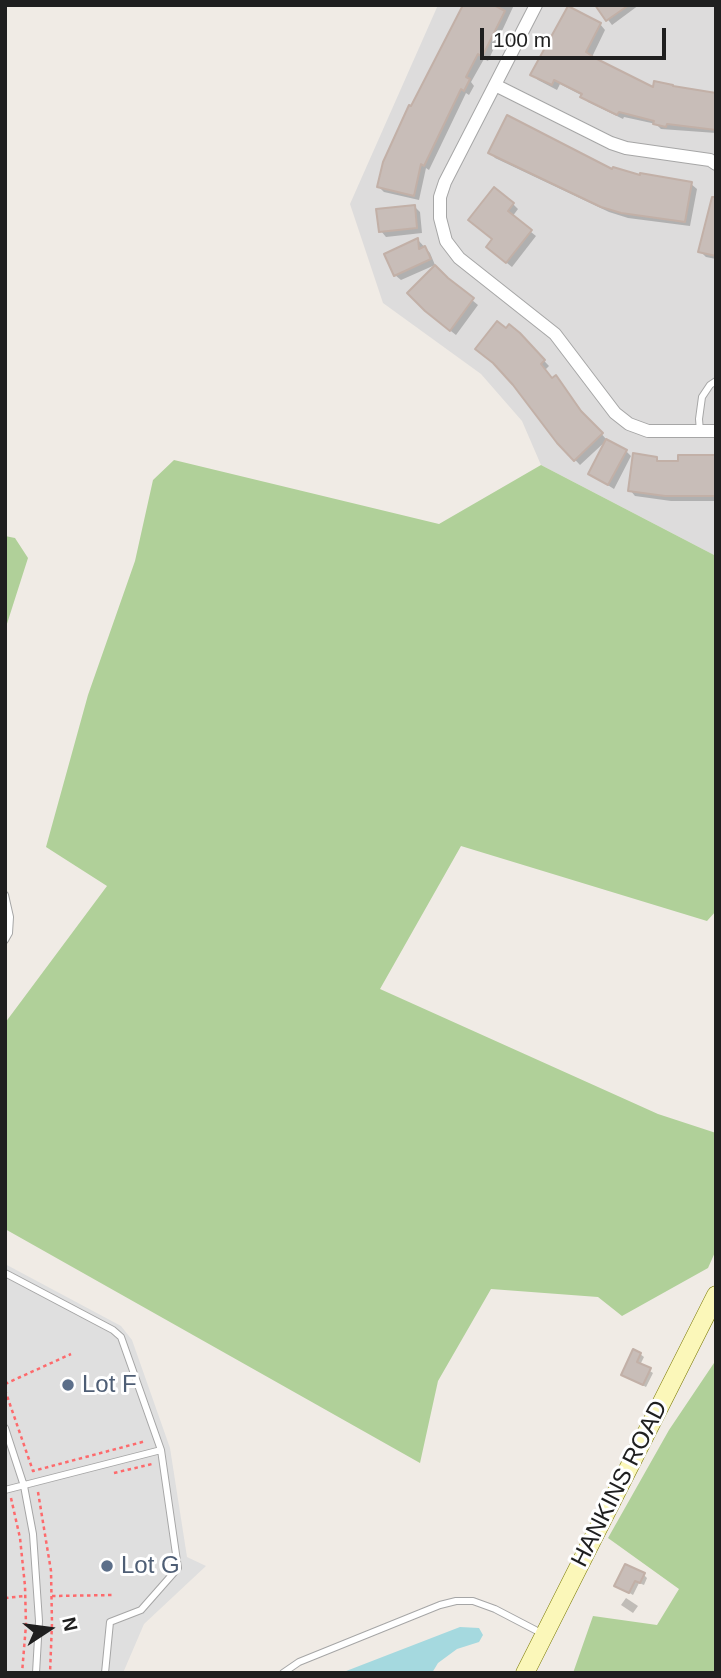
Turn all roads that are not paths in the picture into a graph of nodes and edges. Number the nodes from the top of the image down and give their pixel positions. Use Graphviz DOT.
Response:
graph roads {
  1 [pos="536,5"];
  2 [pos="495,85"];
  3 [pos="716,164"];
  4 [pos="716,381"];
  5 [pos="700,431"];
  6 [pos="716,431"];
  7 [pos="5,895"];
  8 [pos="5,940"];
  9 [pos="5,1273"];
  10 [pos="716,1295"];
  11 [pos="5,1428"];
  12 [pos="161,1450"];
  13 [pos="24,1486"];
  14 [pos="5,1490"];
  15 [pos="544,1634"];
  16 [pos="36,1673"];
  17 [pos="105,1673"];
  18 [pos="283,1673"];
  19 [pos="525,1673"];
  1 -- 2 [label="street"];
  2 -- 3 [label="street"];
  2 -- 5 [label="street"];
  4 -- 5 [label="lane"];
  5 -- 6 [label="street"];
  7 -- 8 [label="lane"];
  9 -- 12 [label="lane"];
  10 -- 15 [label="main road, HANKINS ROAD"];
  11 -- 13 [label="lane"];
  12 -- 13 [label="lane"];
  12 -- 17 [label="lane"];
  13 -- 14 [label="lane"];
  13 -- 16 [label="lane"];
  15 -- 18 [label="lane"];
  15 -- 19 [label="main road, HANKINS ROAD"];
}
